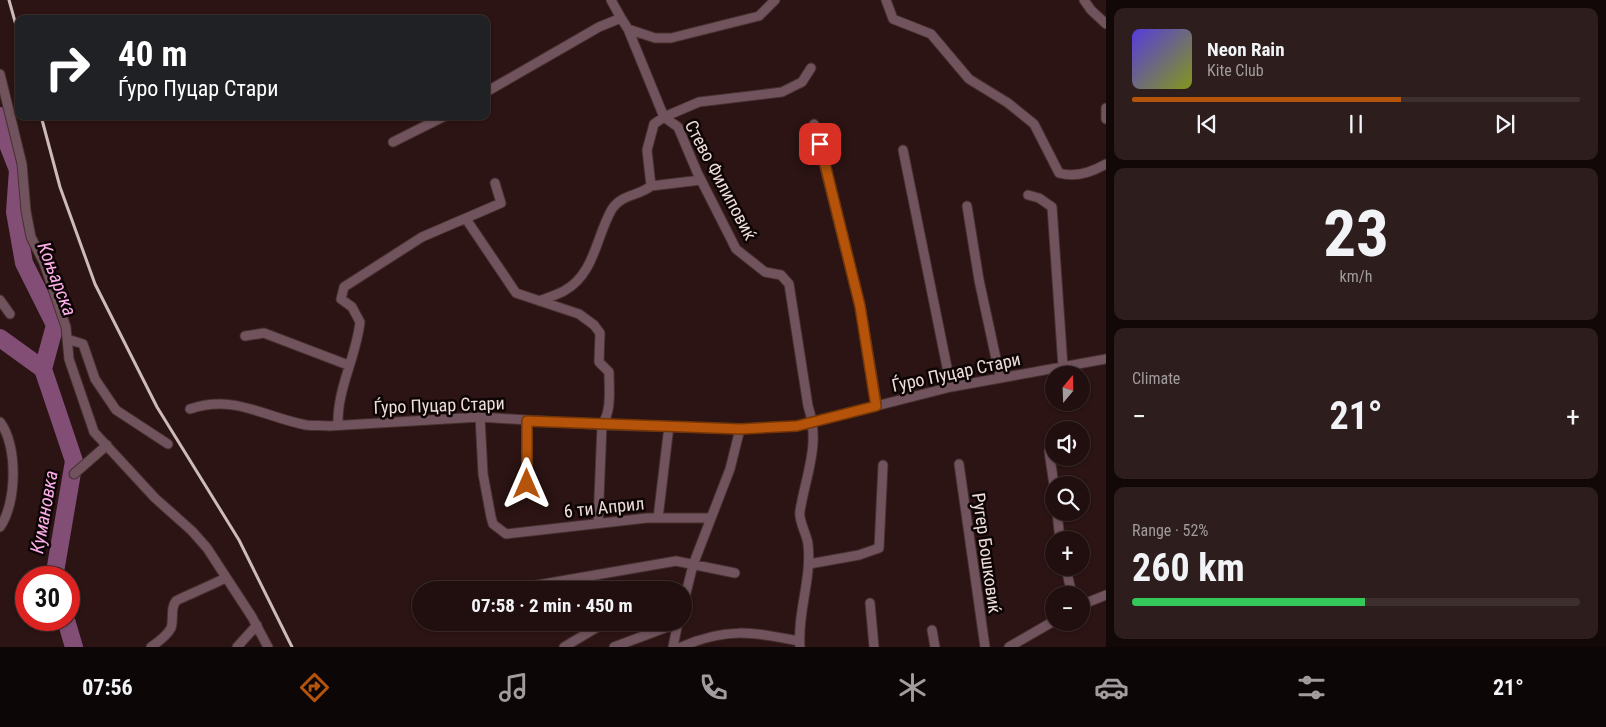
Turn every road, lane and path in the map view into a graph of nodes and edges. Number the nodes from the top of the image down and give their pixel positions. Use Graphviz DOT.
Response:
graph roads {
  1 [pos="611,0"];
  2 [pos="775,0"];
  3 [pos="886,0"];
  4 [pos="1084,0"];
  5 [pos="621,18"];
  6 [pos="1106,24"];
  7 [pos="628,30"];
  8 [pos="811,68"];
  9 [pos="0,74"];
  10 [pos="490,90"];
  11 [pos="1106,108"];
  12 [pos="664,117"];
  13 [pos="1106,119"];
  14 [pos="437,120"];
  15 [pos="814,124"];
  16 [pos="393,142"];
  17 [pos="904,150"];
  18 [pos="1106,164"];
  19 [pos="701,180"];
  20 [pos="495,183"];
  21 [pos="651,186"];
  22 [pos="1028,195"];
  23 [pos="967,206"];
  24 [pos="466,219"];
  25 [pos="0,300"];
  26 [pos="539,301"];
  27 [pos="10,314"];
  28 [pos="244,336"];
  29 [pos="67,339"];
  30 [pos="1106,359"];
  31 [pos="348,365"];
  32 [pos="1063,366"];
  33 [pos="1068,366"];
  34 [pos="1045,370"];
  35 [pos="1000,377"];
  36 [pos="951,387"];
  37 [pos="876,406"];
  38 [pos="190,409"];
  39 [pos="480,418"];
  40 [pos="527,421"];
  41 [pos="0,422"];
  42 [pos="814,424"];
  43 [pos="338,425"];
  44 [pos="602,425"];
  45 [pos="669,426"];
  46 [pos="740,429"];
  47 [pos="168,444"];
  48 [pos="107,445"];
  49 [pos="958,464"];
  50 [pos="882,465"];
  51 [pos="74,474"];
  52 [pos="527,484"];
  53 [pos="658,518"];
  54 [pos="710,518"];
  55 [pos="598,523"];
  56 [pos="0,527"];
  57 [pos="809,564"];
  58 [pos="693,565"];
  59 [pos="735,573"];
  60 [pos="225,578"];
  61 [pos="560,581"];
  62 [pos="688,581"];
  63 [pos="1106,595"];
  64 [pos="1090,601"];
  65 [pos="870,603"];
  66 [pos="1045,625"];
  67 [pos="257,626"];
  68 [pos="932,630"];
  69 [pos="591,631"];
  70 [pos="657,631"];
  71 [pos="676,631"];
  72 [pos="800,644"];
  73 [pos="151,647"];
  74 [pos="237,647"];
  75 [pos="268,647"];
  76 [pos="564,647"];
  77 [pos="614,647"];
  78 [pos="672,647"];
  79 [pos="681,647"];
  80 [pos="874,647"];
  81 [pos="935,647"];
  82 [pos="985,647"];
  83 [pos="1008,647"];
  1 -- 5 [label="street, Стево Филиповиќ"];
  2 -- 7 [label="street"];
  3 -- 18 [label="street"];
  4 -- 6 [label="street"];
  5 -- 7 [label="street, Стево Филиповиќ"];
  5 -- 10 [label="street"];
  7 -- 12 [label="street, Стево Филиповиќ"];
  8 -- 12 [label="street"];
  9 -- 29 [label="street"];
  11 -- 13 [label="street"];
  12 -- 19 [label="street, Стево Филиповиќ"];
  12 -- 21 [label="street"];
  14 -- 16 [label="street"];
  15 -- 37 [label="street"];
  17 -- 36 [label="street"];
  19 -- 21 [label="street"];
  19 -- 42 [label="street, Стево Филиповиќ"];
  20 -- 24 [label="street"];
  21 -- 26 [label="street"];
  22 -- 32 [label="street"];
  23 -- 35 [label="street"];
  24 -- 26 [label="street"];
  24 -- 31 [label="street"];
  25 -- 27 [label="street"];
  26 -- 44 [label="street"];
  28 -- 31 [label="street"];
  29 -- 47 [label="street"];
  29 -- 48 [label="street"];
  30 -- 33 [label="street, Ѓуро Пуцар Стари"];
  31 -- 43 [label="street"];
  34 -- 35 [label="street, Ѓуро Пуцар Стари"];
  35 -- 36 [label="street, Ѓуро Пуцар Стари"];
  36 -- 37 [label="street, Ѓуро Пуцар Стари"];
  37 -- 42 [label="street, Ѓуро Пуцар Стари"];
  38 -- 43 [label="street, Ѓуро Пуцар Стари"];
  39 -- 40 [label="street, Ѓуро Пуцар Стари"];
  39 -- 43 [label="street, Ѓуро Пуцар Стари"];
  39 -- 55 [label="street, 6 ти Април"];
  40 -- 44 [label="street, Ѓуро Пуцар Стари"];
  40 -- 52 [label="street"];
  41 -- 56 [label="street"];
  42 -- 46 [label="street, Ѓуро Пуцар Стари"];
  42 -- 57 [label="street, Стево Филиповиќ"];
  44 -- 45 [label="street, Ѓуро Пуцар Стари"];
  44 -- 55 [label="street"];
  45 -- 46 [label="street, Ѓуро Пуцар Стари"];
  45 -- 53 [label="street"];
  46 -- 54 [label="street"];
  48 -- 51 [label="street"];
  48 -- 60 [label="street"];
  49 -- 82 [label="street, Ругер Бошковиќ"];
  50 -- 57 [label="street"];
  53 -- 54 [label="street, 6 ти Април"];
  53 -- 55 [label="street, 6 ти Април"];
  54 -- 58 [label="street"];
  57 -- 72 [label="street, Стево Филиповиќ"];
  58 -- 59 [label="street"];
  58 -- 61 [label="street"];
  58 -- 62 [label="street"];
  60 -- 67 [label="street"];
  60 -- 73 [label="street"];
  63 -- 64 [label="street"];
  65 -- 80 [label="street"];
  66 -- 83 [label="street"];
  67 -- 74 [label="street"];
  67 -- 75 [label="street"];
  68 -- 81 [label="street"];
  69 -- 76 [label="street"];
  70 -- 77 [label="street"];
  71 -- 78 [label="street"];
  72 -- 79 [label="street"];
}
